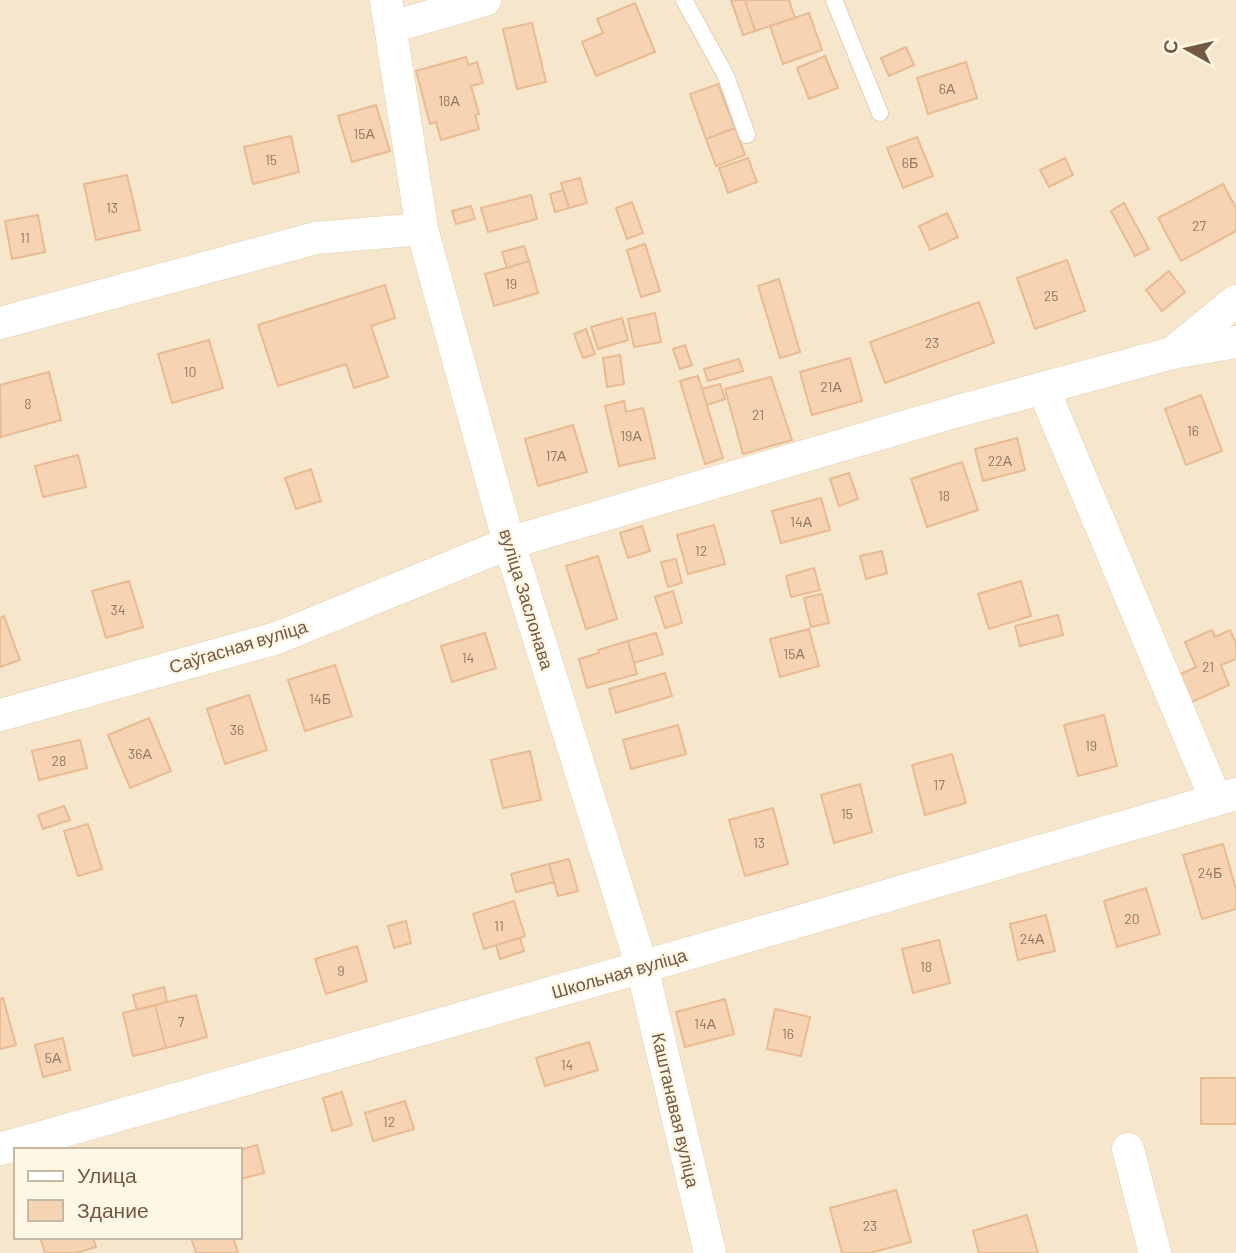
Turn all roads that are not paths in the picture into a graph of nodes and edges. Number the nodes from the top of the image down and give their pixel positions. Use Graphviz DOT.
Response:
graph roads {
  1 [pos="485,0"];
  2 [pos="684,0"];
  3 [pos="834,0"];
  4 [pos="389,14"];
  5 [pos="880,113"];
  6 [pos="747,135"];
  7 [pos="422,229"];
  8 [pos="1236,302"];
  9 [pos="0,323"];
  10 [pos="1236,342"];
  11 [pos="1172,353"];
  12 [pos="1043,388"];
  13 [pos="509,543"];
  14 [pos="0,715"];
  15 [pos="1226,797"];
  16 [pos="642,967"];
  17 [pos="0,1149"];
  18 [pos="1128,1149"];
  19 [pos="710,1253"];
  20 [pos="1155,1253"];
  1 -- 4 [label="street"];
  2 -- 6 [label="lane"];
  3 -- 5 [label="lane"];
  4 -- 7 [label="street, вуліца Заслонава"];
  7 -- 9 [label="street"];
  7 -- 13 [label="street, вуліца Заслонава"];
  8 -- 11 [label="street"];
  10 -- 11 [label="street, Саўгасная вуліца"];
  11 -- 12 [label="street, Саўгасная вуліца"];
  12 -- 13 [label="street, Саўгасная вуліца"];
  12 -- 15 [label="street"];
  13 -- 14 [label="street, Саўгасная вуліца"];
  13 -- 16 [label="street, вуліца Заслонава"];
  15 -- 16 [label="street, Школьная вуліца"];
  16 -- 17 [label="street, Школьная вуліца"];
  16 -- 19 [label="street, Каштанавая вуліца"];
  18 -- 20 [label="street"];
}
